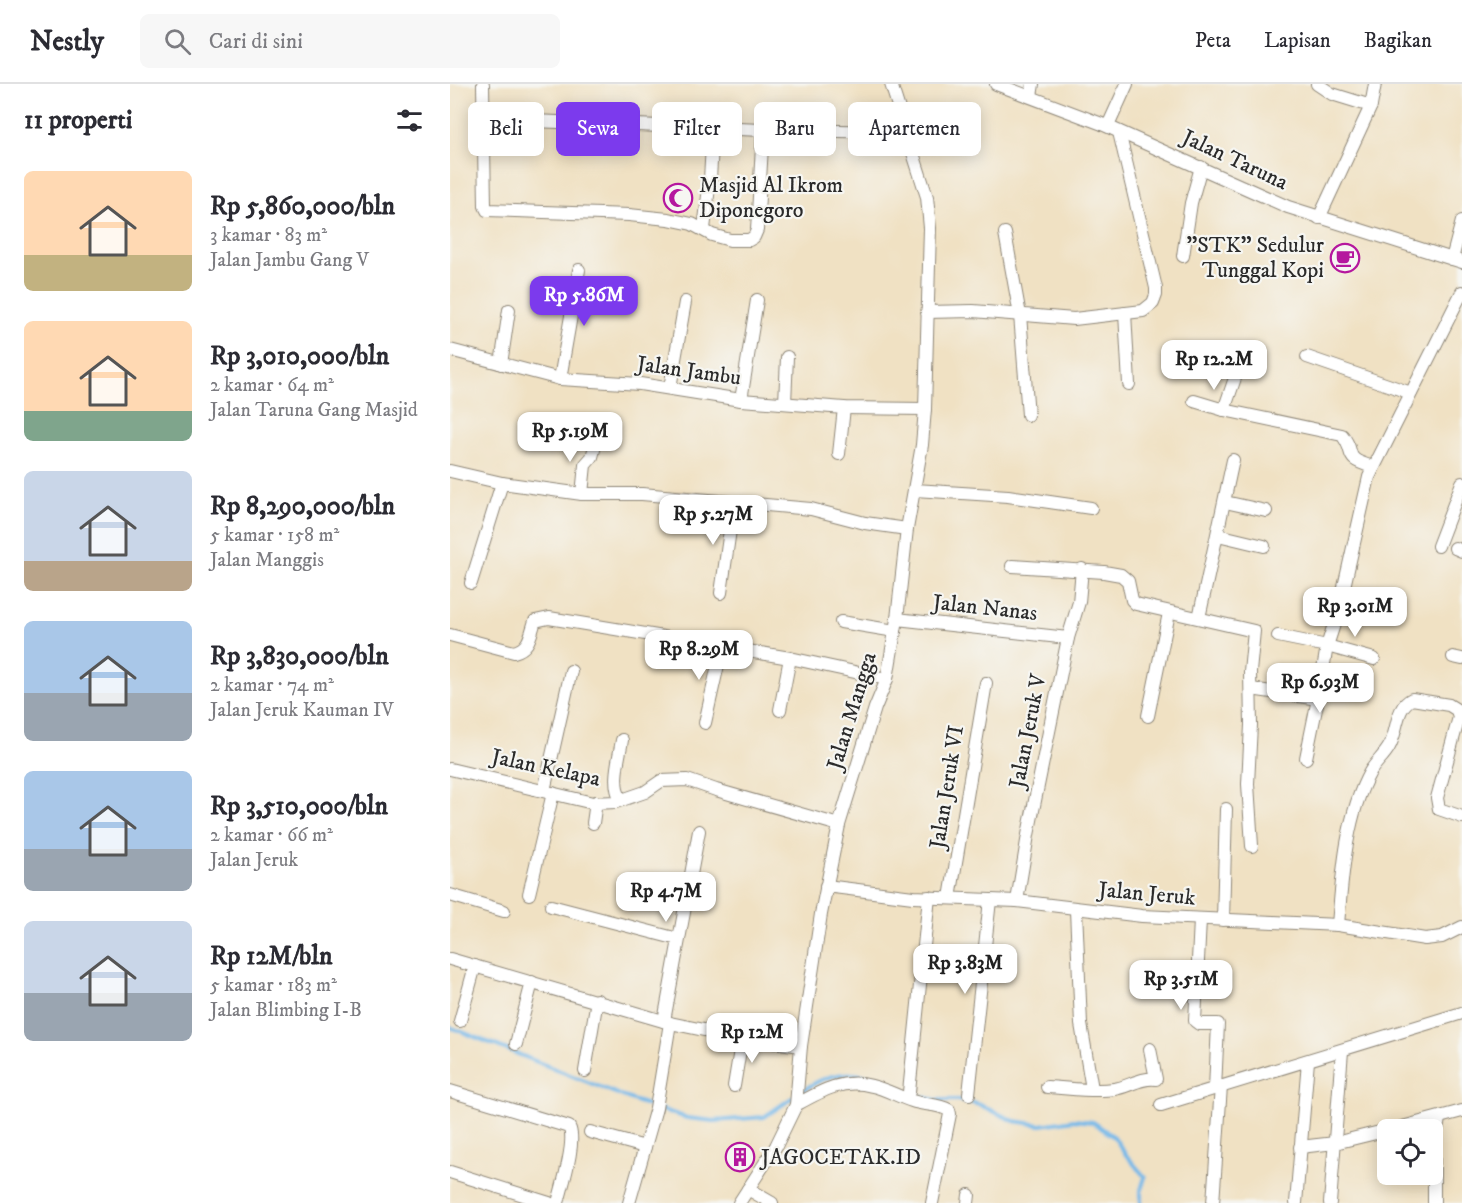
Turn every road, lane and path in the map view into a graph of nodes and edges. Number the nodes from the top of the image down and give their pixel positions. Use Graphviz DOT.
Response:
graph roads {
  1 [pos="483,84"];
  2 [pos="891,84"];
  3 [pos="996,84"];
  4 [pos="1127,84"];
  5 [pos="1317,84"];
  6 [pos="1375,84"];
  7 [pos="1032,90"];
  8 [pos="483,102"];
  9 [pos="897,102"];
  10 [pos="1371,106"];
  11 [pos="544,121"];
  12 [pos="652,125"];
  13 [pos="1114,129"];
  14 [pos="484,156"];
  15 [pos="711,156"];
  16 [pos="762,156"];
  17 [pos="914,156"];
  18 [pos="1201,167"];
  19 [pos="1319,218"];
  20 [pos="1462,221"];
  21 [pos="704,230"];
  22 [pos="1005,233"];
  23 [pos="1183,256"];
  24 [pos="1457,260"];
  25 [pos="579,270"];
  26 [pos="1462,292"];
  27 [pos="757,300"];
  28 [pos="686,302"];
  29 [pos="509,310"];
  30 [pos="927,312"];
  31 [pos="1125,312"];
  32 [pos="1020,315"];
  33 [pos="450,350"];
  34 [pos="787,357"];
  35 [pos="1306,357"];
  36 [pos="501,364"];
  37 [pos="1235,378"];
  38 [pos="560,379"];
  39 [pos="1129,384"];
  40 [pos="670,388"];
  41 [pos="1410,393"];
  42 [pos="741,400"];
  43 [pos="1194,401"];
  44 [pos="785,403"];
  45 [pos="844,408"];
  46 [pos="925,409"];
  47 [pos="1224,410"];
  48 [pos="1028,415"];
  49 [pos="597,439"];
  50 [pos="839,454"];
  51 [pos="1233,460"];
  52 [pos="1373,467"];
  53 [pos="450,471"];
  54 [pos="502,483"];
  55 [pos="1462,485"];
  56 [pos="915,490"];
  57 [pos="582,494"];
  58 [pos="734,502"];
  59 [pos="1225,502"];
  60 [pos="1090,508"];
  61 [pos="1266,511"];
  62 [pos="907,529"];
  63 [pos="1218,536"];
  64 [pos="1264,546"];
  65 [pos="1438,546"];
  66 [pos="1012,566"];
  67 [pos="1082,569"];
  68 [pos="471,583"];
  69 [pos="721,593"];
  70 [pos="1169,613"];
  71 [pos="1199,618"];
  72 [pos="841,622"];
  73 [pos="896,625"];
  74 [pos="450,635"];
  75 [pos="1278,636"];
  76 [pos="1068,638"];
  77 [pos="722,646"];
  78 [pos="1328,646"];
  79 [pos="790,658"];
  80 [pos="1374,659"];
  81 [pos="571,671"];
  82 [pos="887,679"];
  83 [pos="986,683"];
  84 [pos="1251,689"];
  85 [pos="1318,699"];
  86 [pos="780,710"];
  87 [pos="1148,716"];
  88 [pos="705,723"];
  89 [pos="622,740"];
  90 [pos="1306,758"];
  91 [pos="450,769"];
  92 [pos="548,792"];
  93 [pos="621,800"];
  94 [pos="596,802"];
  95 [pos="1226,809"];
  96 [pos="1462,817"];
  97 [pos="593,823"];
  98 [pos="839,825"];
  99 [pos="699,831"];
  100 [pos="1252,846"];
  101 [pos="826,886"];
  102 [pos="529,894"];
  103 [pos="450,895"];
  104 [pos="929,897"];
  105 [pos="950,898"];
  106 [pos="990,900"];
  107 [pos="1017,901"];
  108 [pos="551,906"];
  109 [pos="1076,910"];
  110 [pos="504,911"];
  111 [pos="1200,920"];
  112 [pos="1224,920"];
  113 [pos="1338,925"];
  114 [pos="1462,927"];
  115 [pos="678,939"];
  116 [pos="450,959"];
  117 [pos="475,966"];
  118 [pos="532,982"];
  119 [pos="597,1000"];
  120 [pos="1462,1013"];
  121 [pos="460,1021"];
  122 [pos="667,1022"];
  123 [pos="742,1038"];
  124 [pos="516,1044"];
  125 [pos="801,1046"];
  126 [pos="1150,1049"];
  127 [pos="1342,1051"];
  128 [pos="1308,1061"];
  129 [pos="585,1071"];
  130 [pos="734,1086"];
  131 [pos="1047,1087"];
  132 [pos="1218,1087"];
  133 [pos="1092,1089"];
  134 [pos="450,1091"];
  135 [pos="909,1092"];
  136 [pos="969,1094"];
  137 [pos="797,1100"];
  138 [pos="1161,1104"];
  139 [pos="1462,1111"];
  140 [pos="1439,1118"];
  141 [pos="1435,1119"];
  142 [pos="590,1132"];
  143 [pos="1377,1133"];
  144 [pos="1335,1143"];
  145 [pos="1300,1147"];
  146 [pos="645,1148"];
  147 [pos="450,1172"];
  148 [pos="748,1189"];
  149 [pos="549,1203"];
  150 [pos="558,1203"];
  151 [pos="629,1203"];
  152 [pos="739,1203"];
  153 [pos="772,1203"];
  154 [pos="932,1203"];
  155 [pos="1213,1203"];
  156 [pos="1296,1203"];
  157 [pos="1330,1203"];
  158 [pos="1434,1203"];
  1 -- 8 [label="street"];
  2 -- 9 [label="street, Jalan Mangga"];
  3 -- 7 [label="street, Jalan Taruna"];
  4 -- 13 [label="street"];
  5 -- 10 [label="street"];
  6 -- 10 [label="street"];
  7 -- 13 [label="street, Jalan Taruna"];
  10 -- 19 [label="street"];
  11 -- 12 [label="street"];
  13 -- 18 [label="street, Jalan Taruna"];
  13 -- 31 [label="street"];
  14 -- 21 [label="street"];
  15 -- 21 [label="street"];
  16 -- 21 [label="street"];
  17 -- 30 [label="street, Jalan Mangga"];
  18 -- 19 [label="street, Jalan Taruna"];
  18 -- 23 [label="street"];
  19 -- 24 [label="street, Jalan Taruna"];
  20 -- 24 [label="street"];
  22 -- 32 [label="street"];
  25 -- 38 [label="street"];
  26 -- 41 [label="street"];
  27 -- 42 [label="street"];
  28 -- 40 [label="street"];
  29 -- 36 [label="street"];
  30 -- 32 [label="street"];
  30 -- 46 [label="street, Jalan Mangga"];
  31 -- 32 [label="street"];
  31 -- 39 [label="street"];
  32 -- 48 [label="street"];
  33 -- 36 [label="street, Jalan Jambu"];
  34 -- 44 [label="street"];
  35 -- 41 [label="street"];
  36 -- 38 [label="street, Jalan Jambu"];
  37 -- 47 [label="street"];
  38 -- 40 [label="street, Jalan Jambu"];
  40 -- 42 [label="street, Jalan Jambu"];
  41 -- 52 [label="street"];
  42 -- 44 [label="street, Jalan Jambu"];
  43 -- 47 [label="street"];
  44 -- 45 [label="street, Jalan Jambu"];
  45 -- 46 [label="street, Jalan Jambu"];
  45 -- 50 [label="street"];
  46 -- 56 [label="street, Jalan Mangga"];
  47 -- 52 [label="street"];
  49 -- 57 [label="street"];
  51 -- 59 [label="street"];
  52 -- 78 [label="street"];
  53 -- 54 [label="street"];
  54 -- 57 [label="street"];
  54 -- 68 [label="street"];
  55 -- 65 [label="street"];
  56 -- 60 [label="street"];
  56 -- 62 [label="street, Jalan Mangga"];
  57 -- 58 [label="street"];
  58 -- 62 [label="street"];
  58 -- 69 [label="street"];
  59 -- 61 [label="street"];
  59 -- 63 [label="street"];
  62 -- 73 [label="street, Jalan Mangga"];
  63 -- 64 [label="street"];
  63 -- 71 [label="street"];
  66 -- 67 [label="street"];
  67 -- 70 [label="street"];
  67 -- 76 [label="street, Jalan Jeruk V"];
  70 -- 71 [label="street"];
  70 -- 87 [label="street"];
  71 -- 84 [label="street"];
  72 -- 73 [label="street, Jalan Nanas"];
  73 -- 76 [label="street, Jalan Nanas"];
  73 -- 82 [label="street, Jalan Mangga"];
  74 -- 77 [label="street"];
  75 -- 78 [label="street"];
  76 -- 107 [label="street, Jalan Jeruk V"];
  77 -- 79 [label="street"];
  77 -- 88 [label="street"];
  78 -- 80 [label="street"];
  78 -- 85 [label="street"];
  79 -- 82 [label="street"];
  79 -- 86 [label="street"];
  81 -- 92 [label="street"];
  82 -- 98 [label="street, Jalan Mangga"];
  83 -- 105 [label="street, Jalan Jeruk VI"];
  84 -- 85 [label="street"];
  84 -- 100 [label="street"];
  85 -- 90 [label="street"];
  89 -- 93 [label="street"];
  91 -- 92 [label="street, Jalan Kelapa"];
  92 -- 94 [label="street, Jalan Kelapa"];
  92 -- 102 [label="street"];
  93 -- 94 [label="street, Jalan Kelapa"];
  93 -- 98 [label="street, Jalan Kelapa"];
  94 -- 97 [label="street"];
  95 -- 112 [label="street"];
  96 -- 113 [label="street"];
  98 -- 101 [label="street, Jalan Mangga"];
  99 -- 115 [label="street"];
  101 -- 104 [label="street, Jalan Jeruk"];
  101 -- 125 [label="street, Jalan Mangga"];
  103 -- 110 [label="street"];
  104 -- 105 [label="street, Jalan Jeruk"];
  104 -- 135 [label="street"];
  105 -- 106 [label="street, Jalan Jeruk"];
  106 -- 107 [label="street, Jalan Jeruk"];
  106 -- 136 [label="street"];
  107 -- 109 [label="street, Jalan Jeruk"];
  108 -- 115 [label="street"];
  109 -- 111 [label="street, Jalan Jeruk"];
  109 -- 133 [label="street"];
  111 -- 112 [label="street, Jalan Jeruk"];
  111 -- 132 [label="street"];
  112 -- 113 [label="street, Jalan Jeruk"];
  113 -- 114 [label="street, Jalan Jeruk"];
  115 -- 122 [label="street"];
  116 -- 117 [label="street"];
  117 -- 118 [label="street"];
  117 -- 121 [label="street"];
  118 -- 119 [label="street"];
  118 -- 124 [label="street"];
  119 -- 122 [label="street"];
  119 -- 129 [label="street"];
  120 -- 127 [label="street"];
  122 -- 123 [label="street"];
  122 -- 146 [label="street"];
  123 -- 125 [label="street"];
  123 -- 130 [label="street"];
  125 -- 137 [label="street, Jalan Mangga"];
  126 -- 133 [label="street"];
  127 -- 128 [label="street"];
  127 -- 144 [label="street"];
  128 -- 132 [label="street"];
  128 -- 145 [label="street"];
  131 -- 133 [label="street"];
  132 -- 138 [label="street"];
  132 -- 155 [label="street"];
  134 -- 150 [label="street"];
  137 -- 148 [label="street"];
  137 -- 154 [label="street"];
  139 -- 140 [label="street"];
  140 -- 141 [label="street"];
  140 -- 158 [label="street"];
  142 -- 146 [label="street"];
  143 -- 144 [label="street"];
  144 -- 145 [label="street"];
  144 -- 157 [label="street"];
  145 -- 156 [label="street"];
  146 -- 151 [label="street"];
  147 -- 149 [label="street"];
  148 -- 152 [label="street"];
  148 -- 153 [label="street"];
}
